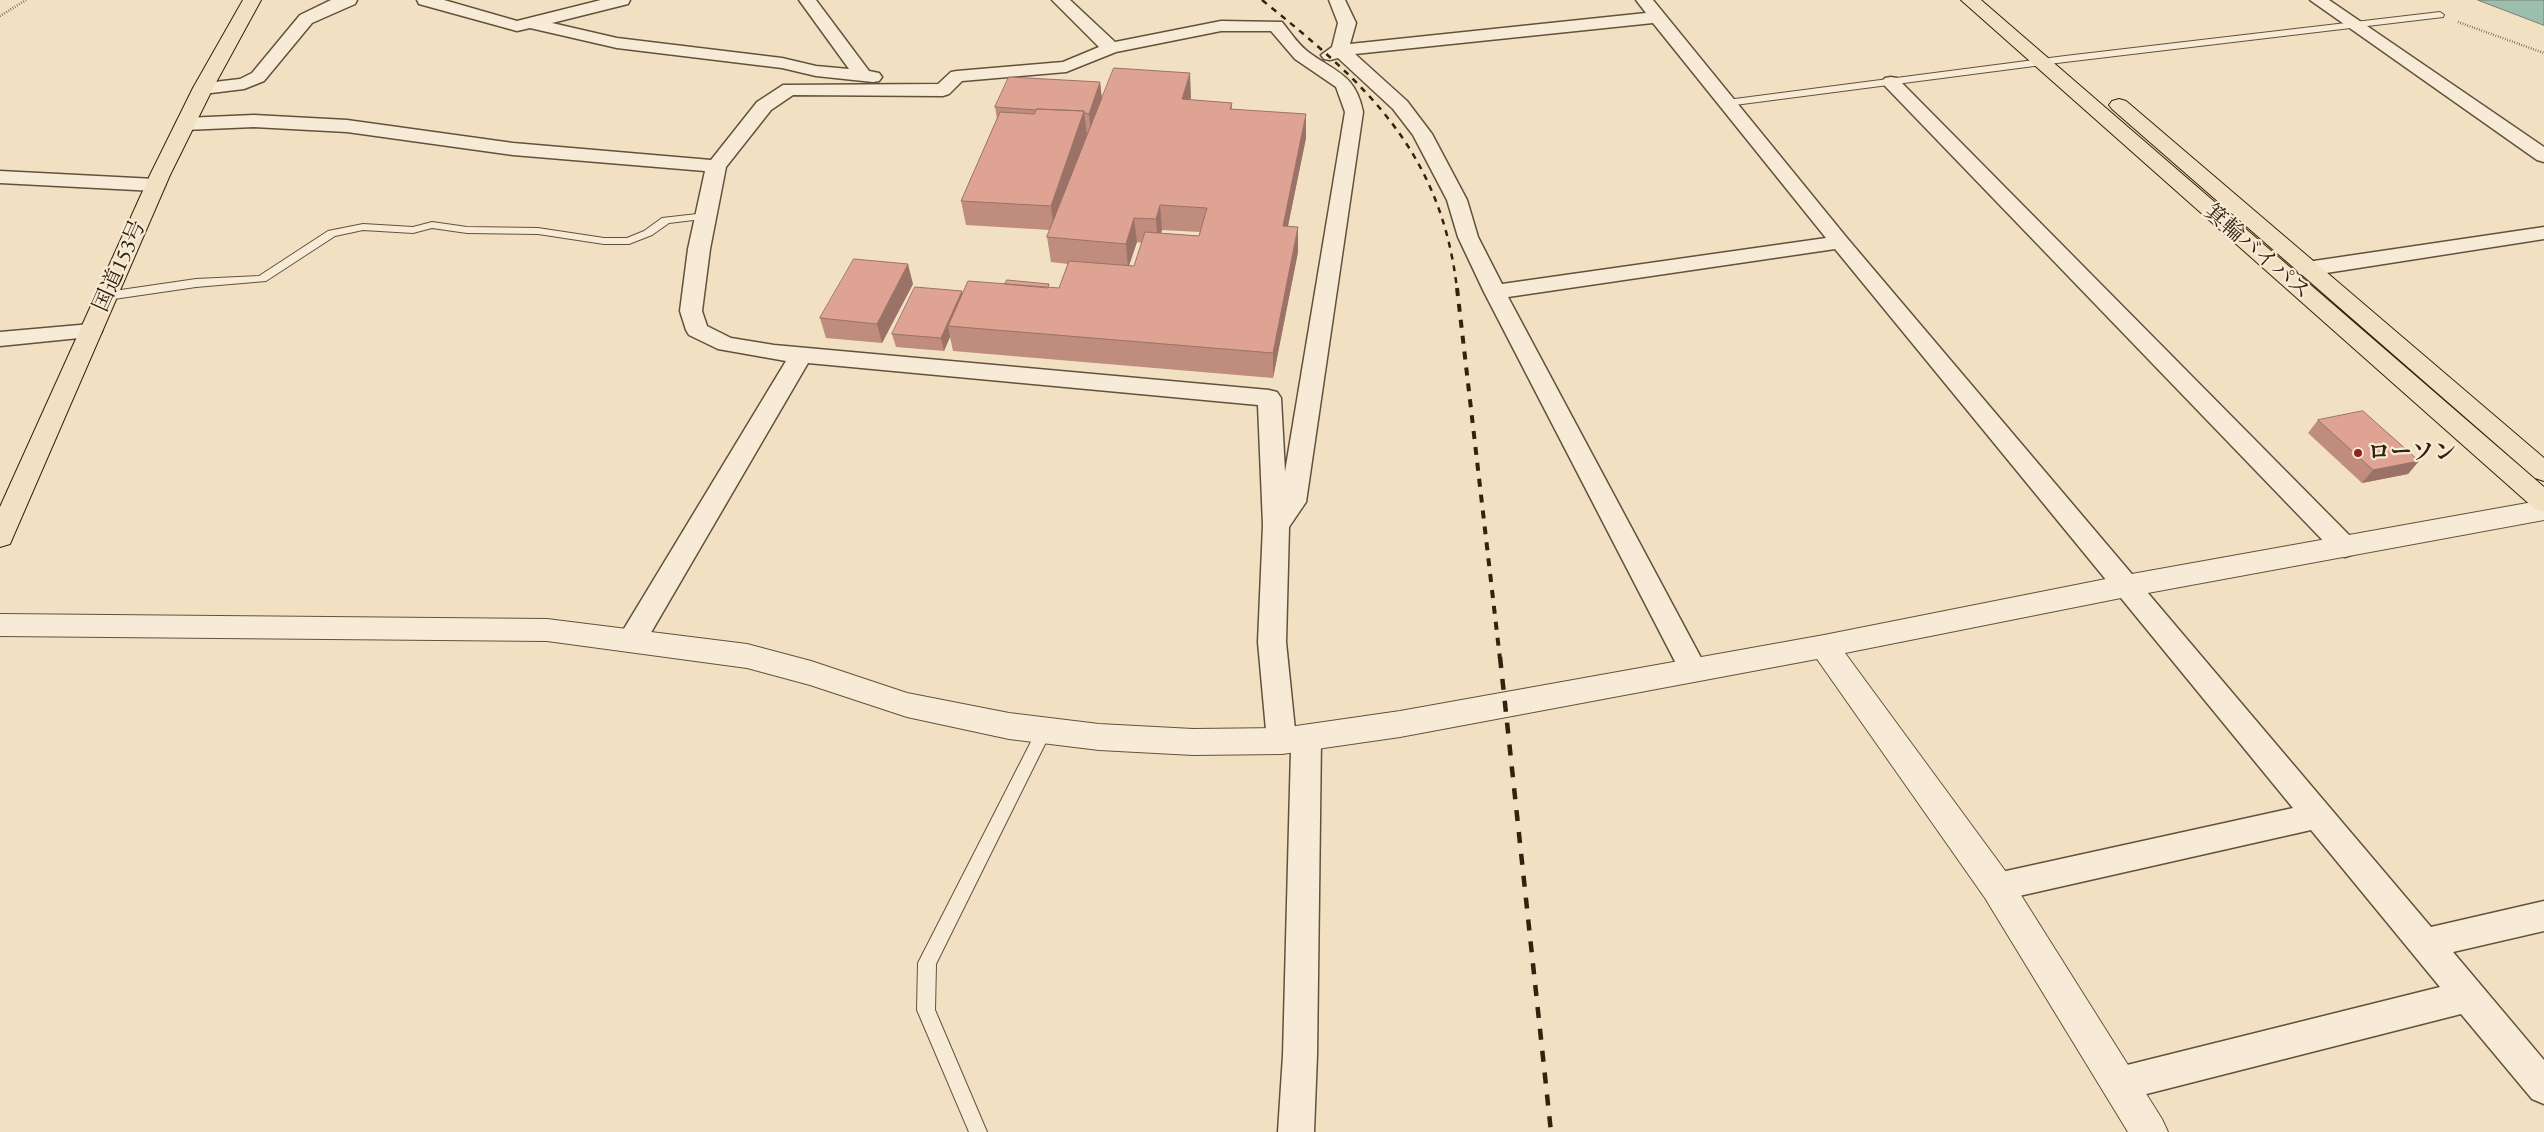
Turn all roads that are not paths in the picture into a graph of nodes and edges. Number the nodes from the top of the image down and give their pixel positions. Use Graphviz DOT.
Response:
graph roads {
  1 [pos="252,0"];
  2 [pos="349,0"];
  3 [pos="425,0"];
  4 [pos="622,0"];
  5 [pos="808,0"];
  6 [pos="1060,0"];
  7 [pos="1337,0"];
  8 [pos="1644,0"];
  9 [pos="1970,0"];
  10 [pos="1996,0"];
  11 [pos="2318,0"];
  12 [pos="2440,15"];
  13 [pos="1657,17"];
  14 [pos="531,23"];
  15 [pos="2356,26"];
  16 [pos="1111,48"];
  17 [pos="1340,50"];
  18 [pos="2065,59"];
  19 [pos="1314,62"];
  20 [pos="2041,62"];
  21 [pos="863,76"];
  22 [pos="957,76"];
  23 [pos="1891,82"];
  24 [pos="202,88"];
  25 [pos="1727,103"];
  26 [pos="185,124"];
  27 [pos="2544,156"];
  28 [pos="716,166"];
  29 [pos="0,177"];
  30 [pos="155,185"];
  31 [pos="706,216"];
  32 [pos="2544,233"];
  33 [pos="1840,242"];
  34 [pos="2308,269"];
  35 [pos="1495,292"];
  36 [pos="107,296"];
  37 [pos="91,332"];
  38 [pos="0,339"];
  39 [pos="801,355"];
  40 [pos="2544,472"];
  41 [pos="2544,502"];
  42 [pos="2544,510"];
  43 [pos="1276,525"];
  44 [pos="0,537"];
  45 [pos="2345,547"];
  46 [pos="2126,586"];
  47 [pos="0,625"];
  48 [pos="632,640"];
  49 [pos="1824,646"];
  50 [pos="1693,669"];
  51 [pos="1044,730"];
  52 [pos="1294,740"];
  53 [pos="2316,816"];
  54 [pos="1997,887"];
  55 [pos="2544,916"];
  56 [pos="2423,944"];
  57 [pos="2468,996"];
  58 [pos="2119,1084"];
  59 [pos="2544,1087"];
  60 [pos="978,1132"];
  61 [pos="1296,1132"];
  62 [pos="2149,1132"];
  1 -- 24 [label="highway, 国道153号"];
  2 -- 24 [label="street"];
  3 -- 14 [label="street"];
  4 -- 14 [label="street"];
  5 -- 21 [label="street"];
  6 -- 16 [label="street"];
  7 -- 17 [label="street"];
  8 -- 13 [label="street"];
  9 -- 20 [label="highway, 箕輪バイパス"];
  10 -- 18 [label="highway, 箕輪バイパス"];
  11 -- 15 [label="street"];
  12 -- 15 [label="lane"];
  13 -- 17 [label="street"];
  13 -- 25 [label="street"];
  14 -- 21 [label="street"];
  15 -- 18 [label="lane"];
  15 -- 27 [label="street"];
  16 -- 19 [label="street"];
  16 -- 22 [label="street"];
  17 -- 19 [label="street"];
  17 -- 35 [label="street"];
  18 -- 20 [label="lane"];
  18 -- 34 [label="highway, 箕輪バイパス"];
  19 -- 43 [label="street"];
  20 -- 23 [label="lane"];
  20 -- 41 [label="highway, 箕輪バイパス"];
  21 -- 22 [label="street"];
  22 -- 28 [label="street"];
  23 -- 25 [label="lane"];
  23 -- 45 [label="street"];
  24 -- 26 [label="highway, 国道153号"];
  25 -- 33 [label="street"];
  26 -- 28 [label="street"];
  26 -- 30 [label="highway, 国道153号"];
  28 -- 31 [label="street"];
  29 -- 30 [label="street"];
  30 -- 36 [label="highway, 国道153号"];
  31 -- 36 [label="lane"];
  31 -- 39 [label="street"];
  32 -- 34 [label="street"];
  33 -- 35 [label="street"];
  33 -- 46 [label="street"];
  34 -- 40 [label="highway, 箕輪バイパス"];
  35 -- 50 [label="street"];
  36 -- 37 [label="highway, 国道153号"];
  37 -- 38 [label="street"];
  37 -- 44 [label="highway, 国道153号"];
  39 -- 43 [label="street"];
  39 -- 48 [label="street"];
  42 -- 45 [label="street"];
  43 -- 52 [label="street"];
  45 -- 46 [label="street"];
  46 -- 49 [label="street"];
  46 -- 53 [label="street"];
  47 -- 48 [label="street"];
  48 -- 51 [label="street"];
  49 -- 50 [label="street"];
  49 -- 54 [label="street"];
  50 -- 52 [label="street"];
  51 -- 52 [label="street"];
  51 -- 60 [label="lane"];
  52 -- 61 [label="street"];
  53 -- 54 [label="street"];
  53 -- 56 [label="street"];
  54 -- 58 [label="street"];
  55 -- 56 [label="street"];
  56 -- 57 [label="street"];
  57 -- 58 [label="street"];
  57 -- 59 [label="street"];
  58 -- 62 [label="street"];
}
